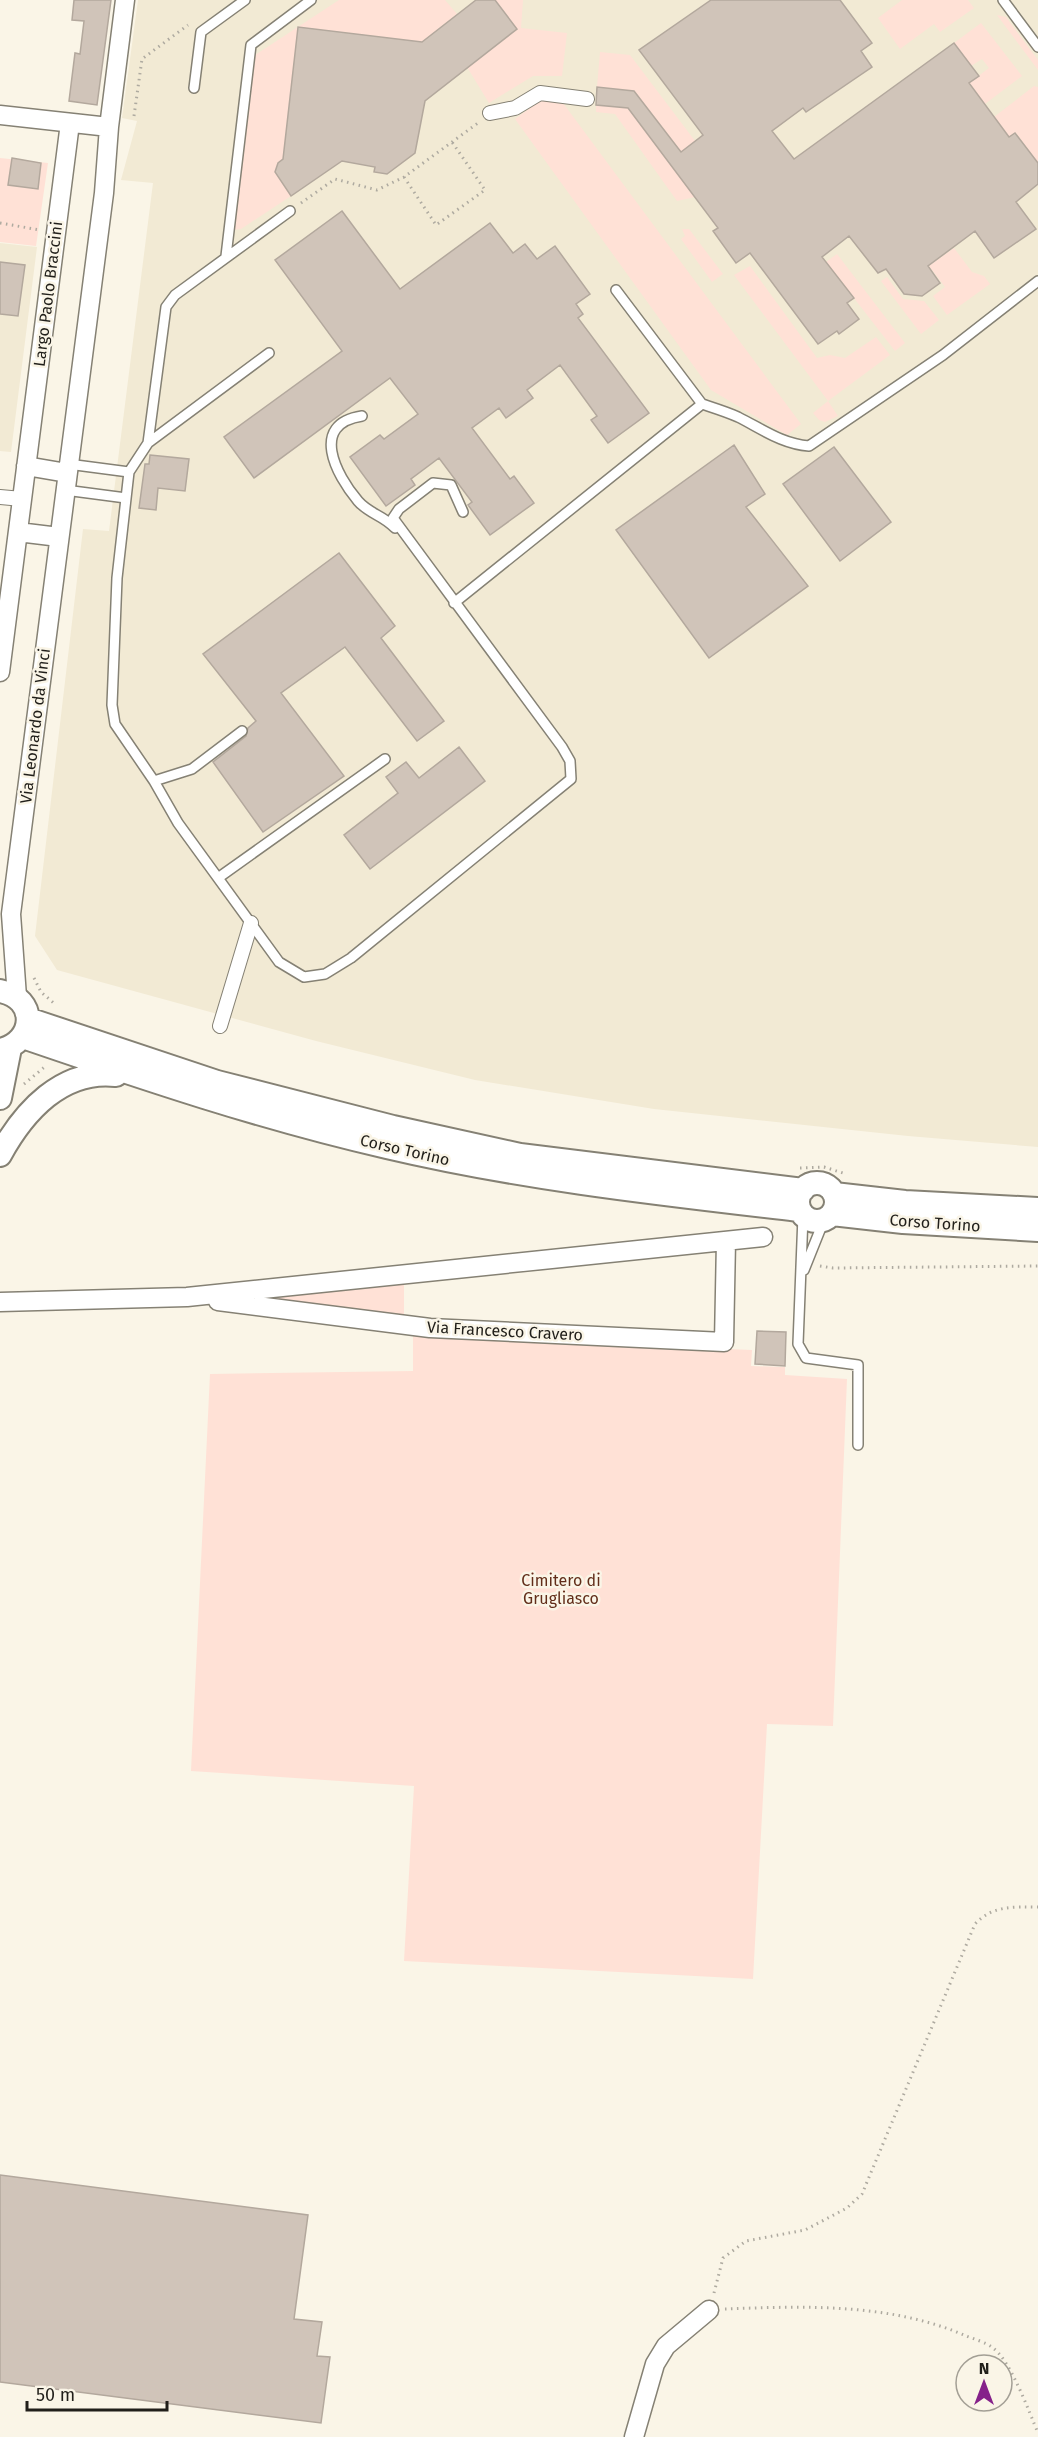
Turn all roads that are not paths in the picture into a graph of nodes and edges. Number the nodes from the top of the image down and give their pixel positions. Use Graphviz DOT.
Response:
graph roads {
  1 [pos="125,0"];
  2 [pos="246,0"];
  3 [pos="311,0"];
  4 [pos="1003,0"];
  5 [pos="1038,47"];
  6 [pos="194,88"];
  7 [pos="587,99"];
  8 [pos="490,113"];
  9 [pos="0,115"];
  10 [pos="70,123"];
  11 [pos="109,127"];
  12 [pos="290,211"];
  13 [pos="226,256"];
  14 [pos="1038,282"];
  15 [pos="615,290"];
  16 [pos="269,353"];
  17 [pos="702,404"];
  18 [pos="362,416"];
  19 [pos="148,443"];
  20 [pos="27,466"];
  21 [pos="129,472"];
  22 [pos="66,476"];
  23 [pos="0,497"];
  24 [pos="126,498"];
  25 [pos="22,499"];
  26 [pos="463,512"];
  27 [pos="18,532"];
  28 [pos="403,536"];
  29 [pos="59,537"];
  30 [pos="454,603"];
  31 [pos="0,672"];
  32 [pos="242,731"];
  33 [pos="385,759"];
  34 [pos="154,781"];
  35 [pos="218,878"];
  36 [pos="11,914"];
  37 [pos="251,923"];
  38 [pos="0,940"];
  39 [pos="8,994"];
  40 [pos="220,1026"];
  41 [pos="15,1039"];
  42 [pos="147,1079"];
  43 [pos="0,1098"];
  44 [pos="0,1155"];
  45 [pos="816,1207"];
  46 [pos="1038,1209"];
  47 [pos="1038,1230"];
  48 [pos="763,1237"];
  49 [pos="726,1241"];
  50 [pos="801,1278"];
  51 [pos="187,1296"];
  52 [pos="0,1302"];
  53 [pos="858,1444"];
  54 [pos="710,2310"];
  55 [pos="634,2437"];
  1 -- 11 [label="street"];
  2 -- 6 [label="lane"];
  3 -- 13 [label="lane"];
  4 -- 5 [label="lane"];
  7 -- 8 [label="street"];
  9 -- 10 [label="street"];
  10 -- 11 [label="street"];
  10 -- 20 [label="street, Largo Paolo Braccini"];
  11 -- 22 [label="street"];
  12 -- 13 [label="lane"];
  13 -- 19 [label="lane"];
  14 -- 17 [label="lane"];
  15 -- 17 [label="lane"];
  16 -- 19 [label="lane"];
  17 -- 30 [label="lane"];
  18 -- 28 [label="lane"];
  19 -- 21 [label="lane"];
  20 -- 22 [label="street"];
  20 -- 25 [label="street, Largo Paolo Braccini"];
  21 -- 22 [label="lane"];
  21 -- 24 [label="lane"];
  22 -- 24 [label="lane"];
  22 -- 29 [label="street"];
  23 -- 25 [label="street"];
  24 -- 34 [label="lane"];
  25 -- 27 [label="street, Largo Paolo Braccini"];
  26 -- 28 [label="lane"];
  27 -- 29 [label="street"];
  27 -- 31 [label="street"];
  28 -- 30 [label="lane"];
  29 -- 36 [label="street, Via Leonardo da Vinci"];
  30 -- 37 [label="lane"];
  32 -- 34 [label="lane"];
  33 -- 35 [label="lane"];
  34 -- 35 [label="lane"];
  35 -- 37 [label="lane"];
  36 -- 38 [label="street, Via Leonardo da Vinci"];
  36 -- 39 [label="street, Via Leonardo da Vinci"];
  37 -- 40 [label="street"];
  39 -- 41 [label="street"];
  41 -- 42 [label="street, Corso Torino"];
  41 -- 43 [label="street"];
  41 -- 45 [label="street, Corso Torino"];
  42 -- 44 [label="street"];
  42 -- 45 [label="street, Corso Torino"];
  45 -- 46 [label="street, Corso Torino"];
  45 -- 47 [label="street, Corso Torino"];
  45 -- 50 [label="lane"];
  45 -- 50 [label="lane"];
  48 -- 49 [label="street, Via Francesco Cravero"];
  49 -- 51 [label="street, Via Francesco Cravero"];
  49 -- 51 [label="street, Via Francesco Cravero"];
  50 -- 53 [label="lane"];
  51 -- 52 [label="street, Via Francesco Cravero"];
  54 -- 55 [label="street"];
}
